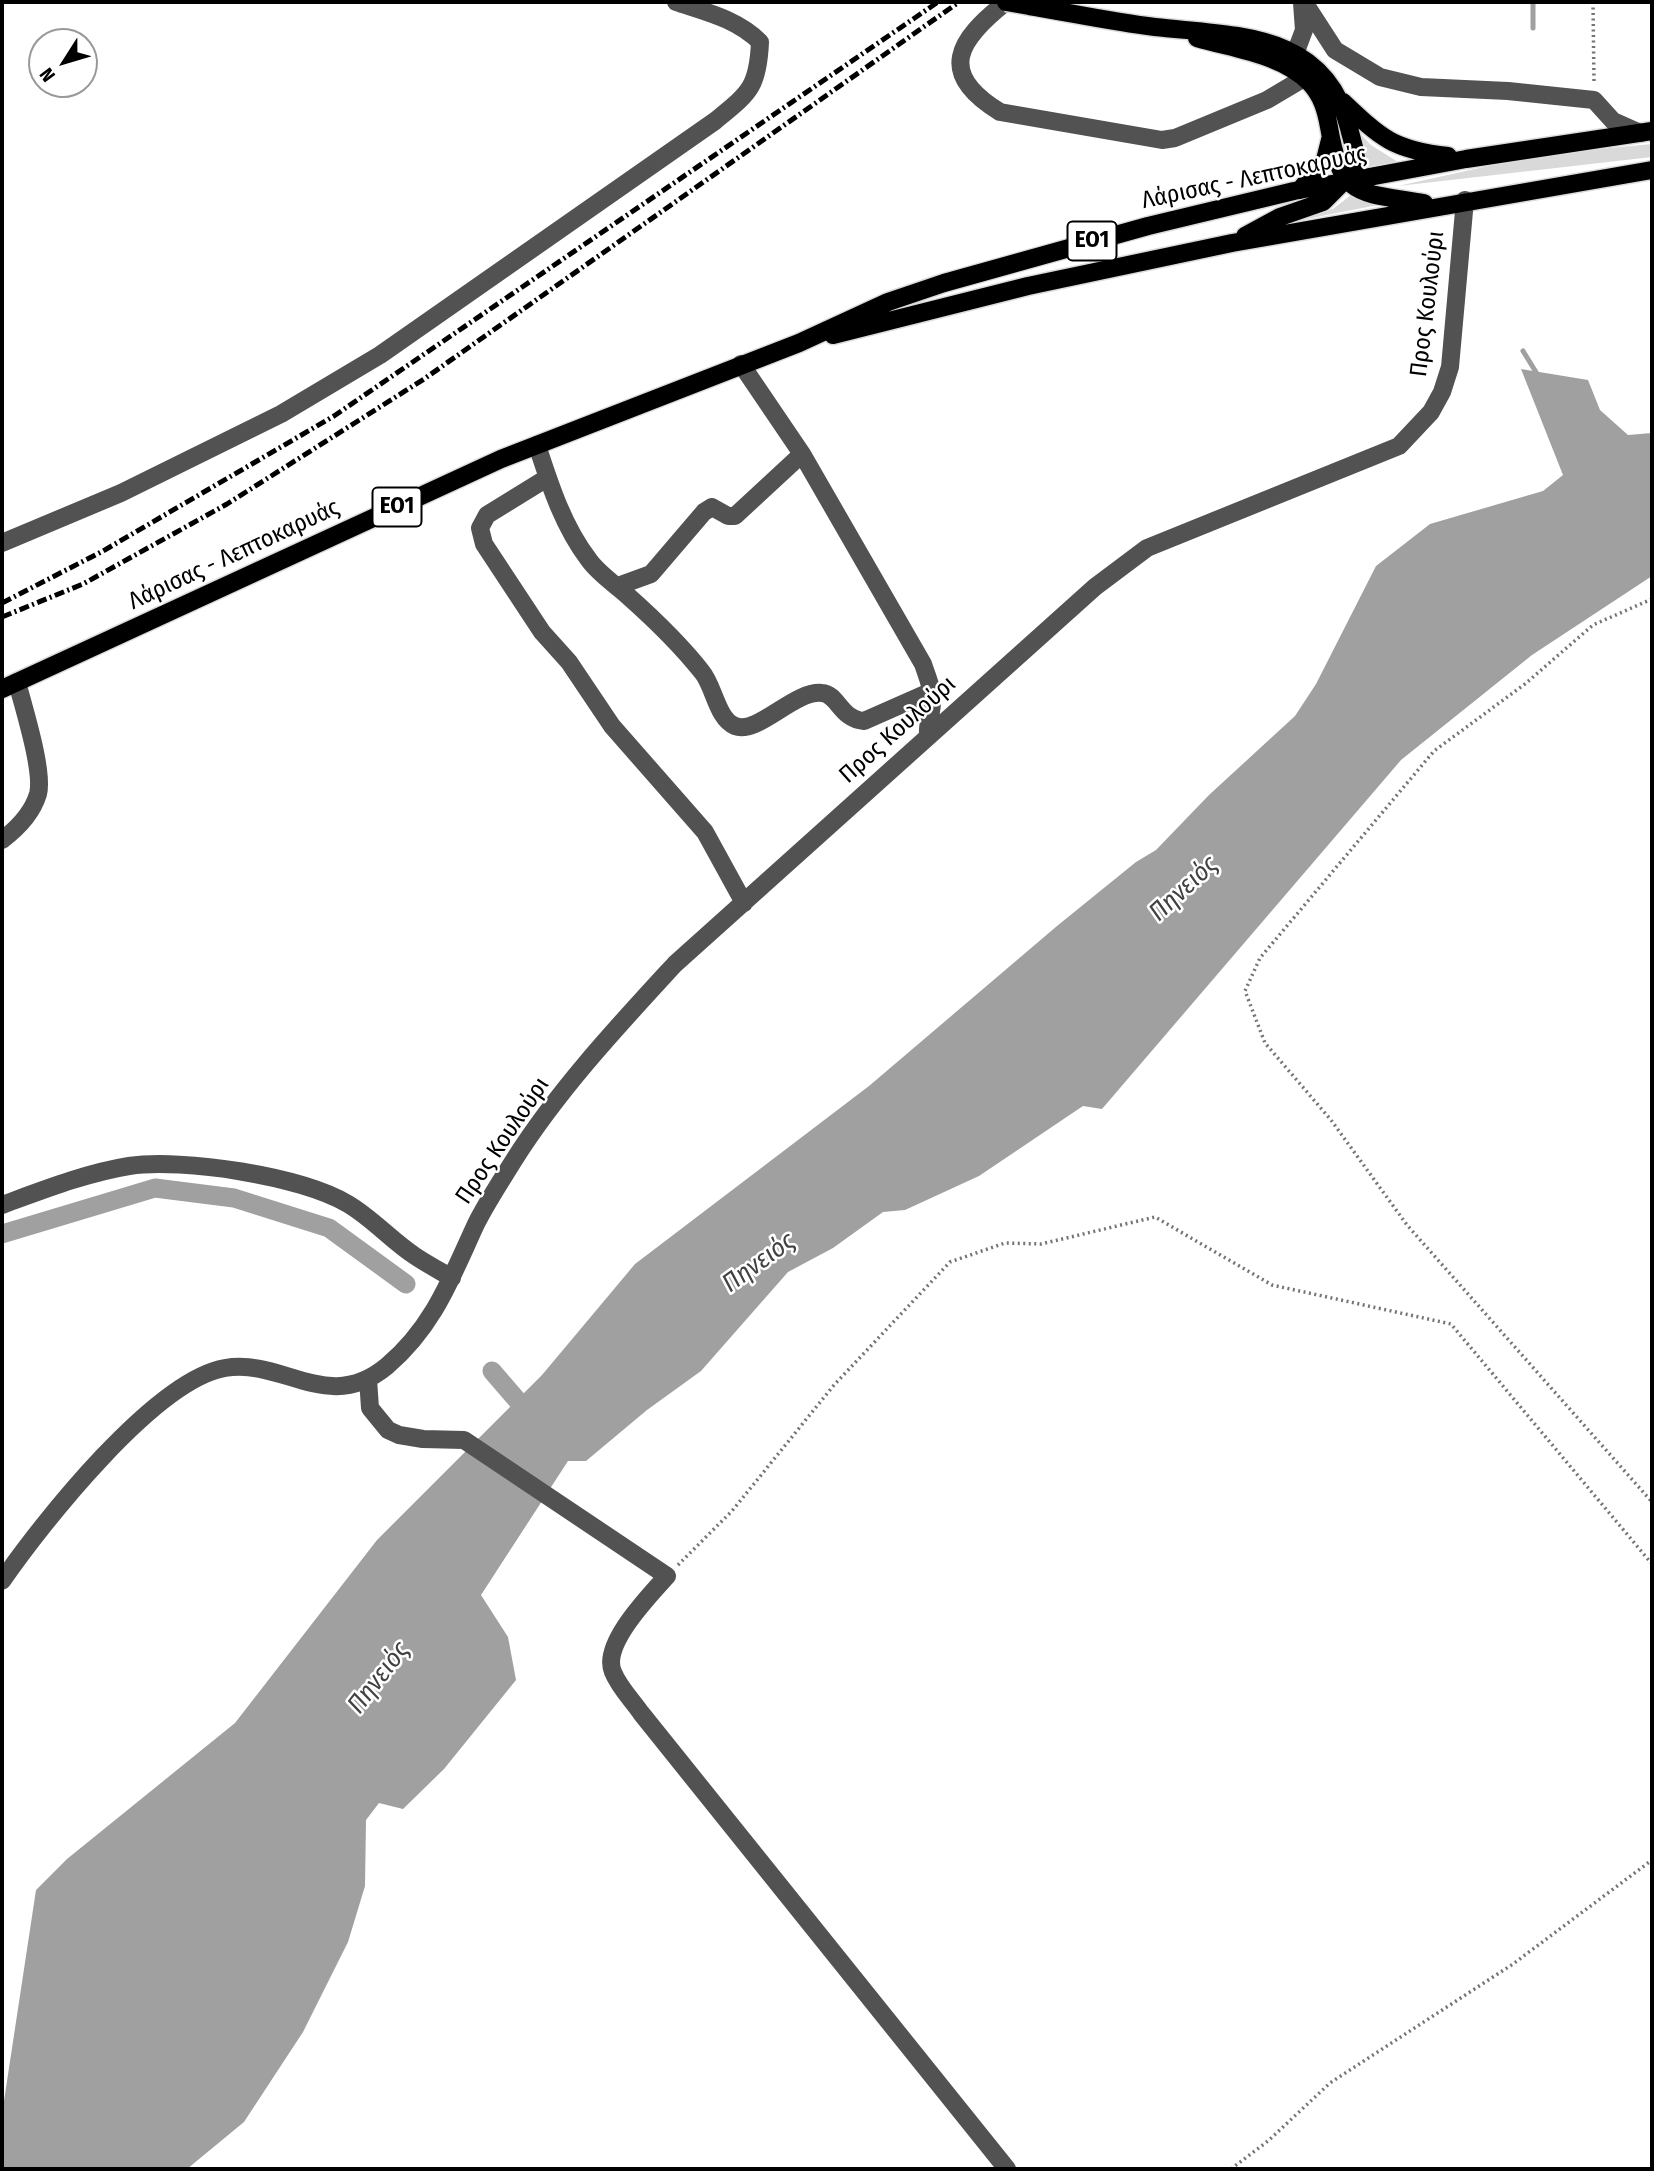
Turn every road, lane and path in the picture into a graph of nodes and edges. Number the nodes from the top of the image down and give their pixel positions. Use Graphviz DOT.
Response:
graph roads {
  1 [pos="676,2"];
  2 [pos="1006,2"];
  3 [pos="1303,2"];
  4 [pos="1593,2"];
  5 [pos="1153,26"];
  6 [pos="1295,54"];
  7 [pos="1304,78"];
  8 [pos="1594,100"];
  9 [pos="1342,102"];
  10 [pos="1646,132"];
  11 [pos="1330,134"];
  12 [pos="1465,159"];
  13 [pos="1652,170"];
  14 [pos="1347,182"];
  15 [pos="1300,190"];
  16 [pos="1465,200"];
  17 [pos="1436,205"];
  18 [pos="1233,243"];
  19 [pos="799,343"];
  20 [pos="741,363"];
  21 [pos="537,445"];
  22 [pos="802,454"];
  23 [pos="547,478"];
  24 [pos="2,543"];
  25 [pos="618,586"];
  26 [pos="1652,599"];
  27 [pos="9,685"];
  28 [pos="932,691"];
  29 [pos="928,735"];
  30 [pos="2,840"];
  31 [pos="744,903"];
  32 [pos="2,1205"];
  33 [pos="452,1278"];
  34 [pos="368,1379"];
  35 [pos="1652,1503"];
  36 [pos="1652,1564"];
  37 [pos="667,1576"];
  38 [pos="2,1581"];
  39 [pos="1652,1860"];
  40 [pos="1007,2169"];
  41 [pos="1231,2169"];
  1 -- 24 [label="street"];
  2 -- 5 [label="main road, bridge"];
  2 -- 7 [label="street"];
  3 -- 6 [label="street"];
  3 -- 8 [label="street"];
  4 -- 8 [label="path"];
  5 -- 6 [label="main road"];
  5 -- 7 [label="main road"];
  6 -- 9 [label="main road"];
  7 -- 11 [label="main road"];
  8 -- 10 [label="street"];
  9 -- 12 [label="main road"];
  9 -- 14 [label="main road"];
  10 -- 12 [label="main road, Λάρισας - Λεπτοκαρυάς / ΕΟ1"];
  11 -- 14 [label="main road"];
  11 -- 15 [label="main road"];
  12 -- 14 [label="main road, Λάρισας - Λεπτοκαρυάς / ΕΟ1"];
  13 -- 16 [label="main road, Λάρισας - Λεπτοκαρυάς / ΕΟ1"];
  14 -- 15 [label="main road, Λάρισας - Λεπτοκαρυάς / ΕΟ1"];
  14 -- 17 [label="main road"];
  14 -- 18 [label="main road"];
  15 -- 19 [label="main road, Λάρισας - Λεπτοκαρυάς / ΕΟ1"];
  16 -- 17 [label="main road, Λάρισας - Λεπτοκαρυάς / ΕΟ1"];
  16 -- 29 [label="street, Προς Κουλούρι"];
  17 -- 18 [label="main road, Λάρισας - Λεπτοκαρυάς / ΕΟ1"];
  18 -- 19 [label="main road, Λάρισας - Λεπτοκαρυάς / ΕΟ1"];
  19 -- 20 [label="main road, Λάρισας - Λεπτοκαρυάς / ΕΟ1"];
  20 -- 21 [label="main road, Λάρισας - Λεπτοκαρυάς / ΕΟ1"];
  20 -- 22 [label="street"];
  21 -- 23 [label="street"];
  21 -- 27 [label="main road, Λάρισας - Λεπτοκαρυάς / ΕΟ1"];
  22 -- 25 [label="street"];
  22 -- 28 [label="street"];
  23 -- 25 [label="street"];
  23 -- 31 [label="street"];
  25 -- 28 [label="street"];
  26 -- 35 [label="path"];
  27 -- 30 [label="street"];
  28 -- 29 [label="street"];
  29 -- 31 [label="street, Προς Κουλούρι"];
  31 -- 33 [label="street, Προς Κουλούρι"];
  32 -- 33 [label="street"];
  33 -- 34 [label="street, Προς Κουλούρι"];
  34 -- 37 [label="street"];
  34 -- 38 [label="street, Προς Κουλούρι"];
  36 -- 37 [label="path"];
  37 -- 40 [label="street"];
  39 -- 41 [label="path"];
}
